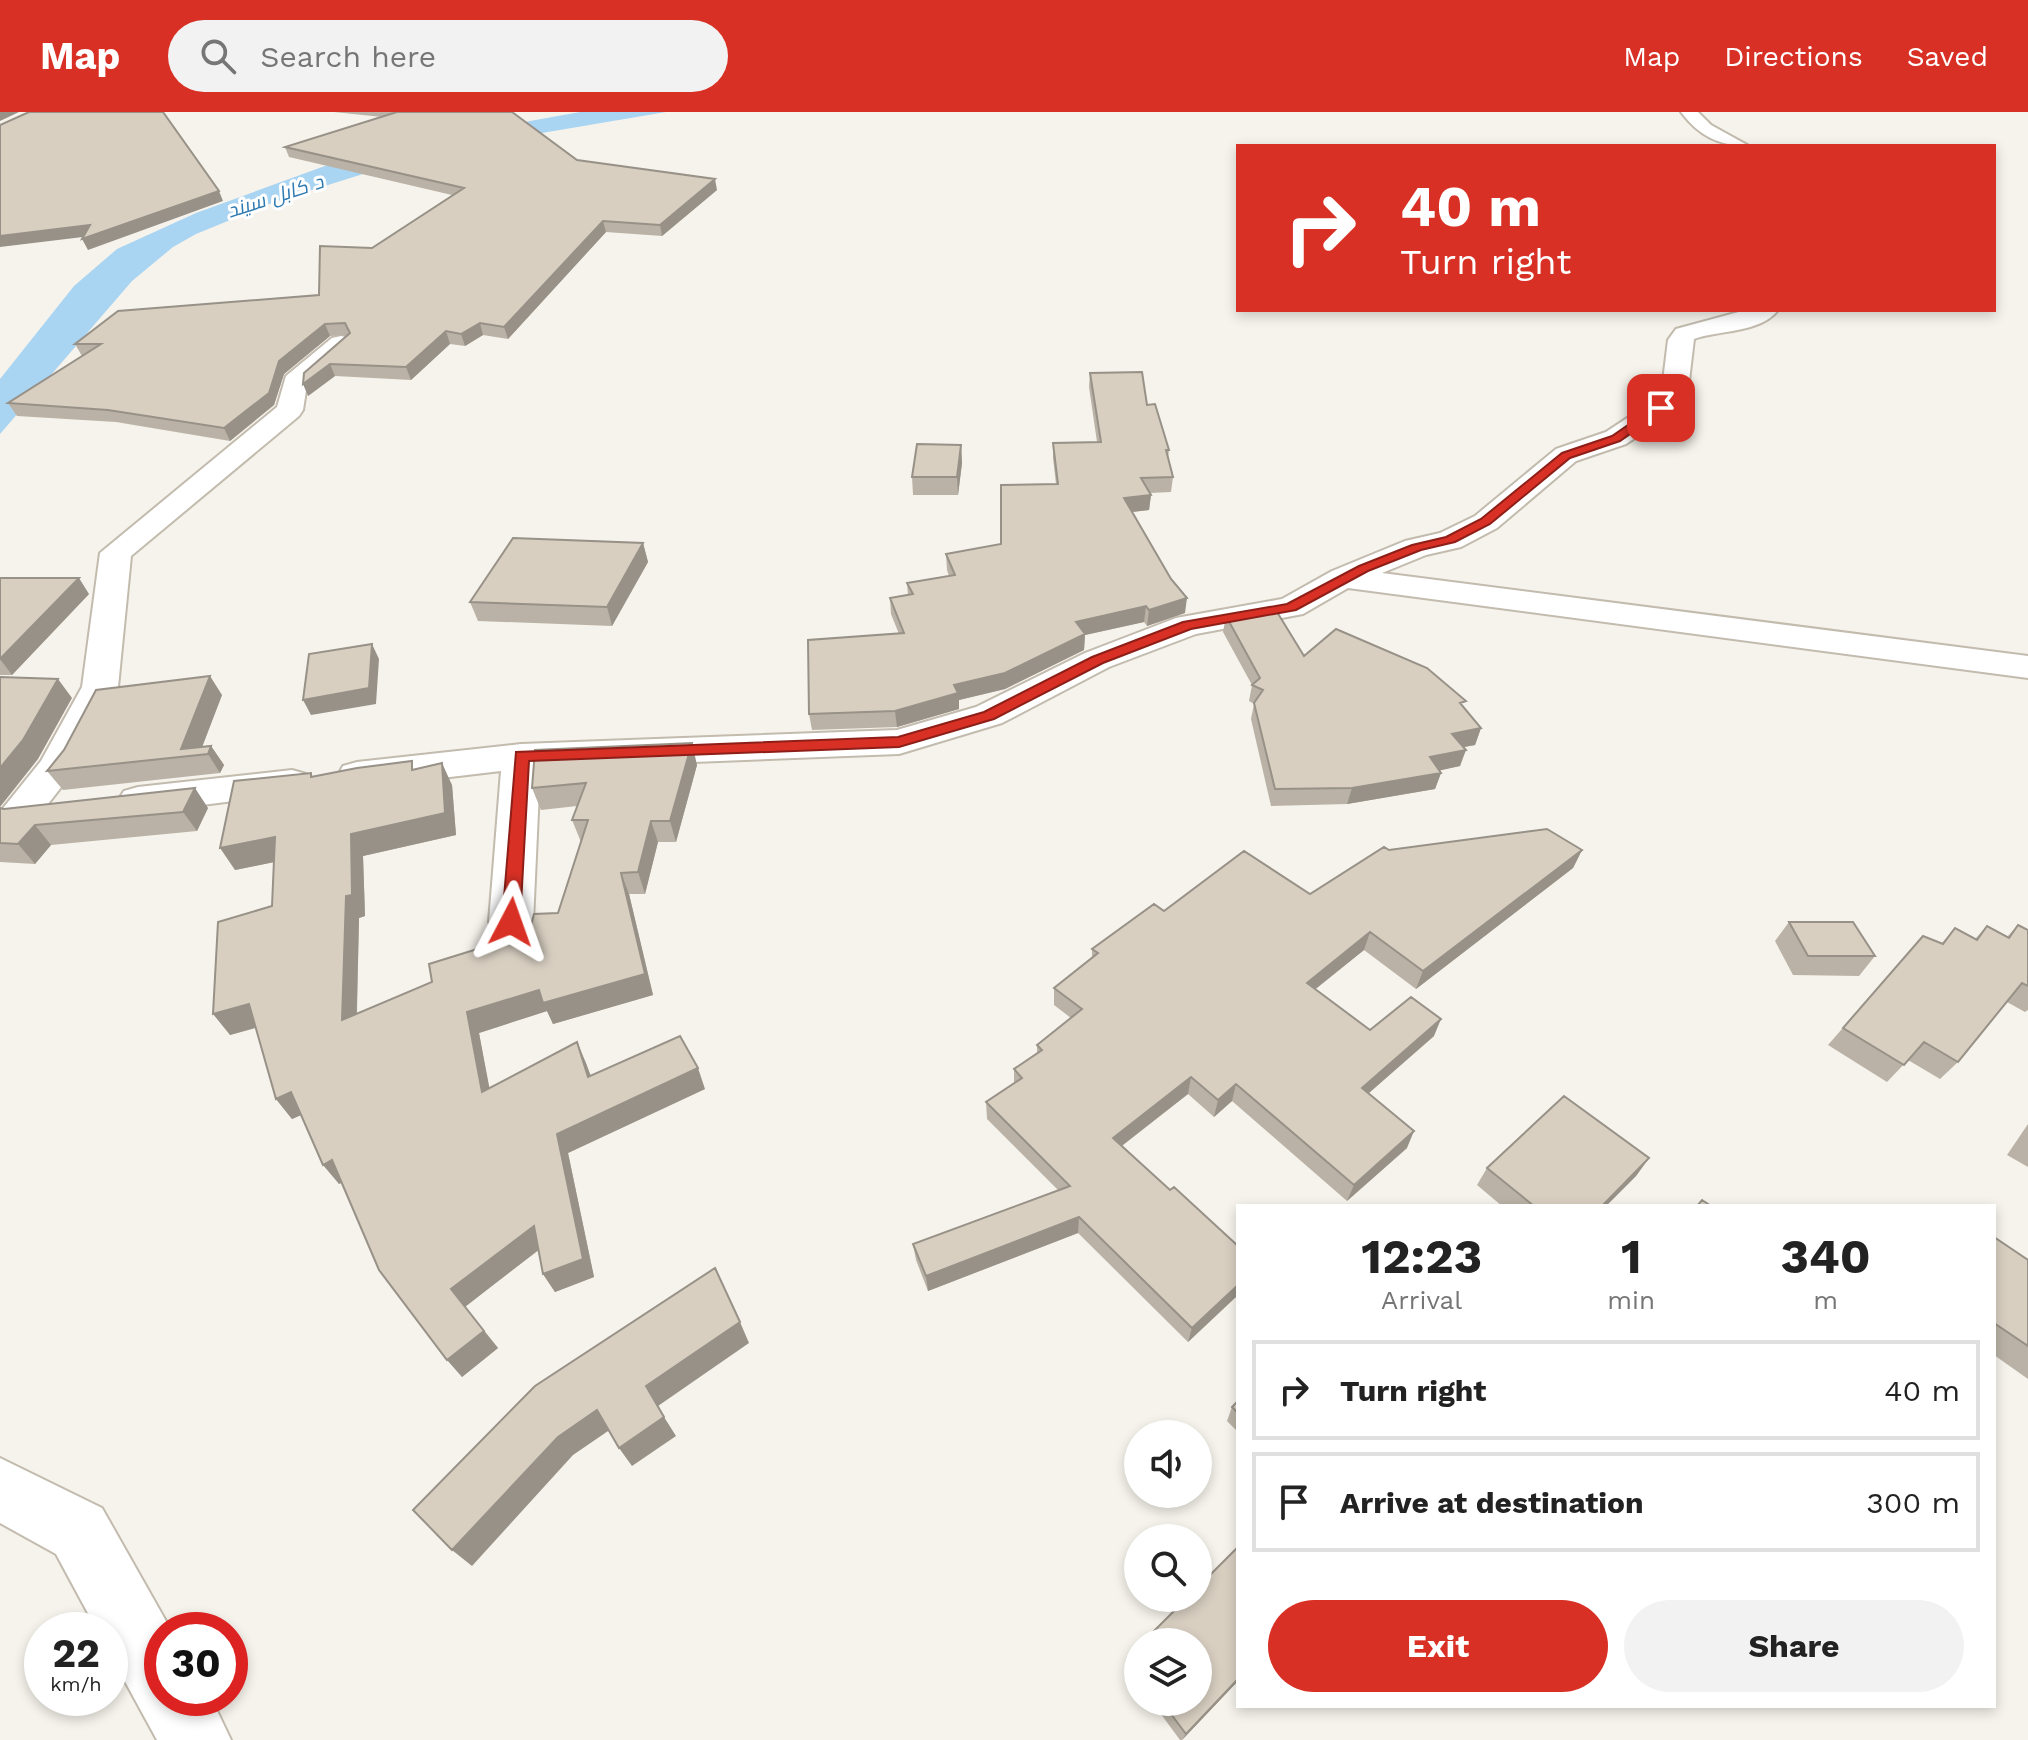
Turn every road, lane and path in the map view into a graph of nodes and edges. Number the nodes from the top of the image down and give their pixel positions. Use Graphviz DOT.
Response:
graph roads {
  1 [pos="1689,112"];
  2 [pos="1736,144"];
  3 [pos="1761,312"];
  4 [pos="341,343"];
  5 [pos="1343,578"];
  6 [pos="2028,667"];
  7 [pos="521,756"];
  8 [pos="112,802"];
  9 [pos="66,807"];
  10 [pos="511,922"];
  11 [pos="0,1489"];
  12 [pos="144,1648"];
  13 [pos="182,1716"];
  14 [pos="195,1740"];
  1 -- 2 [label="street"];
  3 -- 5 [label="street"];
  4 -- 9 [label="street"];
  5 -- 6 [label="street"];
  5 -- 7 [label="street"];
  7 -- 8 [label="street"];
  7 -- 10 [label="street"];
  11 -- 12 [label="street"];
  13 -- 14 [label="street"];
}
